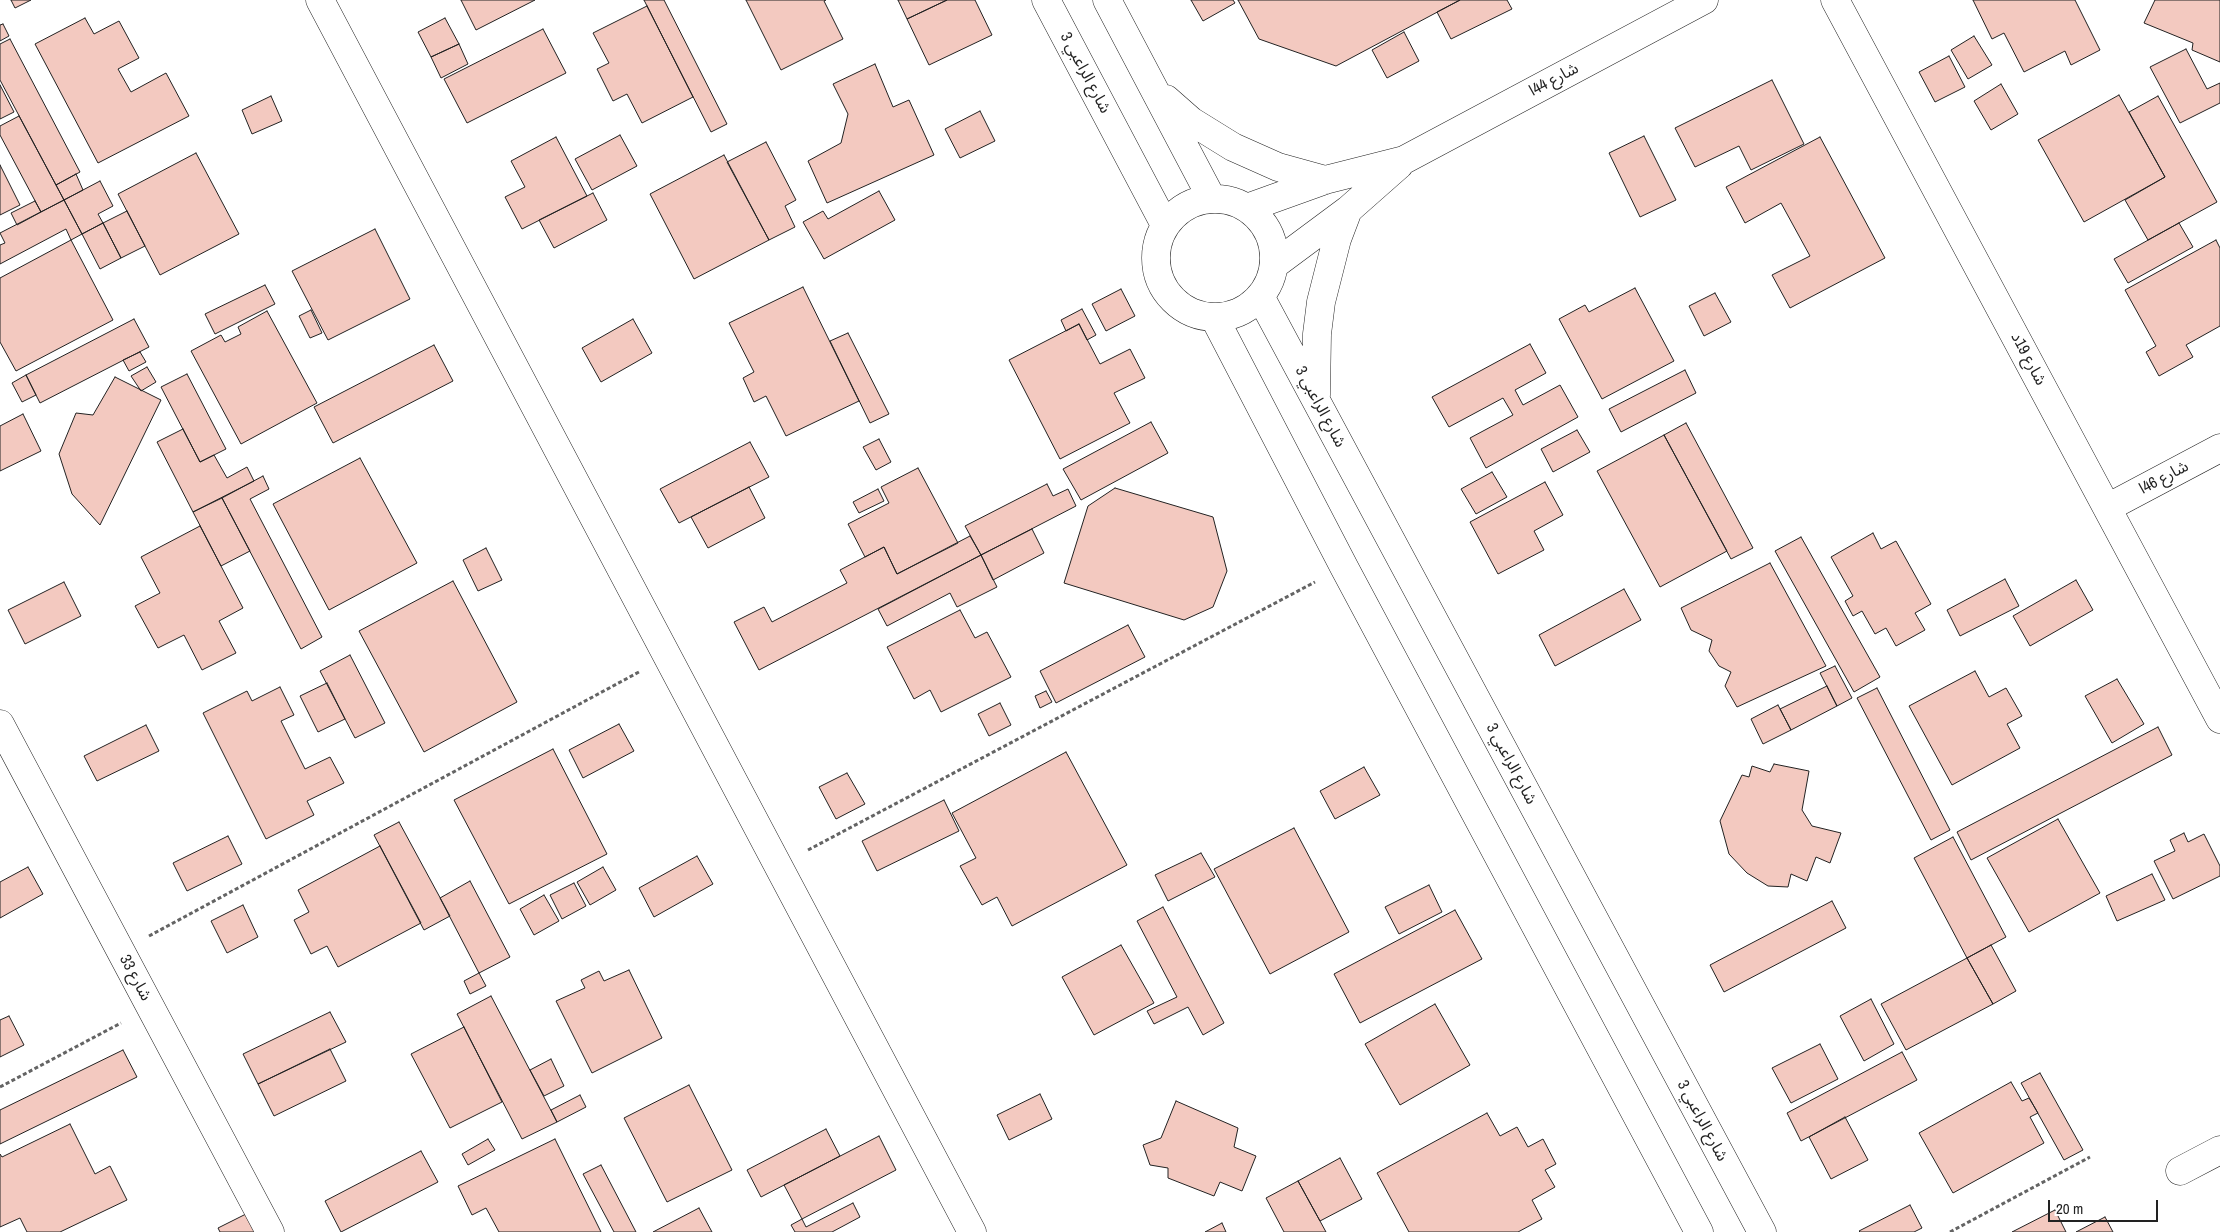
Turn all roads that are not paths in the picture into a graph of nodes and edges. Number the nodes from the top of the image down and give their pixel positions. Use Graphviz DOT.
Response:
graph roads {
  1 [pos="320,0"];
  2 [pos="1046,0"];
  3 [pos="1107,0"];
  4 [pos="1704,0"];
  5 [pos="1835,0"];
  6 [pos="1154,88"];
  7 [pos="1404,160"];
  8 [pos="1325,180"];
  9 [pos="1212,198"];
  10 [pos="1246,208"];
  11 [pos="1348,210"];
  12 [pos="1165,225"];
  13 [pos="1274,265"];
  14 [pos="1260,296"];
  15 [pos="1214,317"];
  16 [pos="1316,399"];
  17 [pos="2220,448"];
  18 [pos="2107,508"];
  19 [pos="2220,719"];
  20 [pos="0,724"];
  21 [pos="2220,1150"];
  22 [pos="2180,1171"];
  23 [pos="270,1232"];
  24 [pos="972,1232"];
  25 [pos="1699,1232"];
  26 [pos="1762,1232"];
  1 -- 24 [label="street"];
  2 -- 12 [label="street, شارع الراعبي 3"];
  3 -- 6 [label="street"];
  4 -- 7 [label="street, شارع 44ا"];
  5 -- 18 [label="street, شارع 19د"];
  6 -- 8 [label="street"];
  6 -- 9 [label="street"];
  7 -- 8 [label="street, شارع 44ا"];
  7 -- 11 [label="street, شارع 44ا"];
  8 -- 10 [label="street, شارع 44ا"];
  9 -- 10 [label="street"];
  9 -- 12 [label="street"];
  10 -- 13 [label="street"];
  11 -- 13 [label="street, شارع 44ا"];
  11 -- 16 [label="street"];
  12 -- 15 [label="street"];
  13 -- 14 [label="street"];
  14 -- 15 [label="street"];
  14 -- 16 [label="street, شارع الراعبي 3"];
  15 -- 25 [label="street"];
  16 -- 26 [label="street, شارع الراعبي 3"];
  17 -- 18 [label="street, شارع 46ا"];
  18 -- 19 [label="street, شارع 19د"];
  20 -- 23 [label="street, شارع 33"];
  21 -- 22 [label="street"];
}
